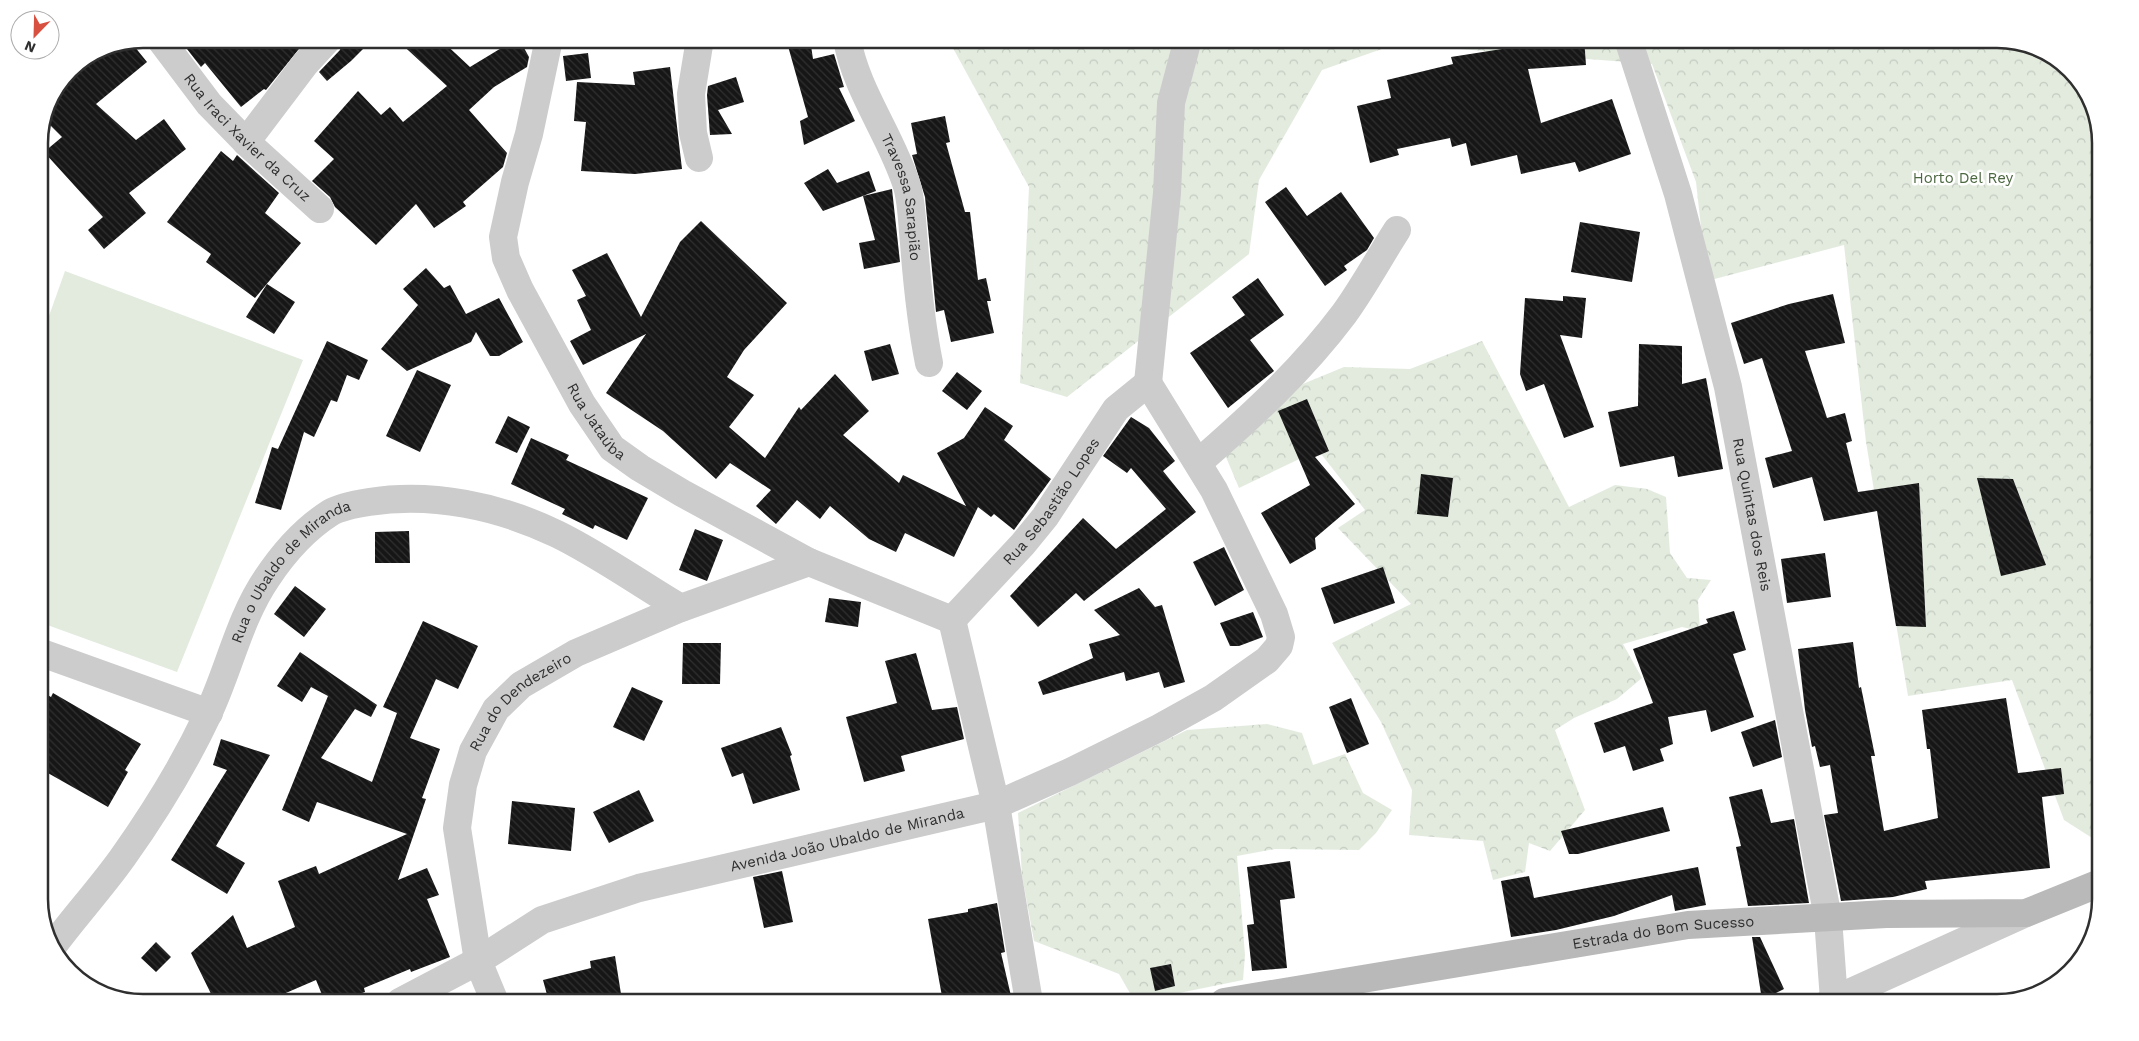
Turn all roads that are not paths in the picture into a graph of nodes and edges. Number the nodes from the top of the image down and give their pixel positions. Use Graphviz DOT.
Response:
graph roads {
  1 [pos="167,48"];
  2 [pos="320,48"];
  3 [pos="546,48"];
  4 [pos="699,48"];
  5 [pos="849,48"];
  6 [pos="1185,48"];
  7 [pos="1631,48"];
  8 [pos="246,142"];
  9 [pos="699,158"];
  10 [pos="320,209"];
  11 [pos="1397,230"];
  12 [pos="929,363"];
  13 [pos="1148,383"];
  14 [pos="1198,462"];
  15 [pos="809,562"];
  16 [pos="681,608"];
  17 [pos="952,620"];
  18 [pos="48,655"];
  19 [pos="209,713"];
  20 [pos="996,804"];
  21 [pos="2092,886"];
  22 [pos="2026,913"];
  23 [pos="1828,918"];
  24 [pos="57,941"];
  25 [pos="478,961"];
  26 [pos="415,994"];
  27 [pos="492,994"];
  28 [pos="1028,994"];
  29 [pos="1272,994"];
  30 [pos="1831,994"];
  31 [pos="1847,994"];
  1 -- 8 [label="street, Rua Iraci Xavier da Cruz"];
  2 -- 8 [label="street"];
  3 -- 15 [label="street, Rua Jataúba"];
  4 -- 9 [label="street"];
  5 -- 12 [label="street, Travessa Sarapião"];
  6 -- 13 [label="street"];
  7 -- 23 [label="street, Rua Quintas dos Reis"];
  8 -- 10 [label="street, Rua Iraci Xavier da Cruz"];
  11 -- 14 [label="street"];
  13 -- 14 [label="street"];
  13 -- 17 [label="street, Rua Sebastião Lopes"];
  14 -- 20 [label="street, Avenida João Ubaldo de Miranda"];
  15 -- 16 [label="street, Rua do Dendezeiro"];
  15 -- 17 [label="street, Rua Jataúba"];
  16 -- 19 [label="street, Rua o Ubaldo de Miranda"];
  16 -- 25 [label="street, Rua do Dendezeiro"];
  17 -- 20 [label="street"];
  18 -- 19 [label="street"];
  19 -- 24 [label="street, Rua o Ubaldo de Miranda"];
  20 -- 25 [label="street, Avenida João Ubaldo de Miranda"];
  20 -- 28 [label="street"];
  21 -- 22 [label="street, Estrada do Bom Sucesso"];
  22 -- 23 [label="street, Estrada do Bom Sucesso"];
  22 -- 31 [label="street"];
  23 -- 29 [label="street, Estrada do Bom Sucesso"];
  23 -- 30 [label="street, Rua Quintas dos Reis"];
  25 -- 26 [label="street, Avenida João Ubaldo de Miranda"];
  25 -- 27 [label="street, Rua do Dendezeiro"];
}
